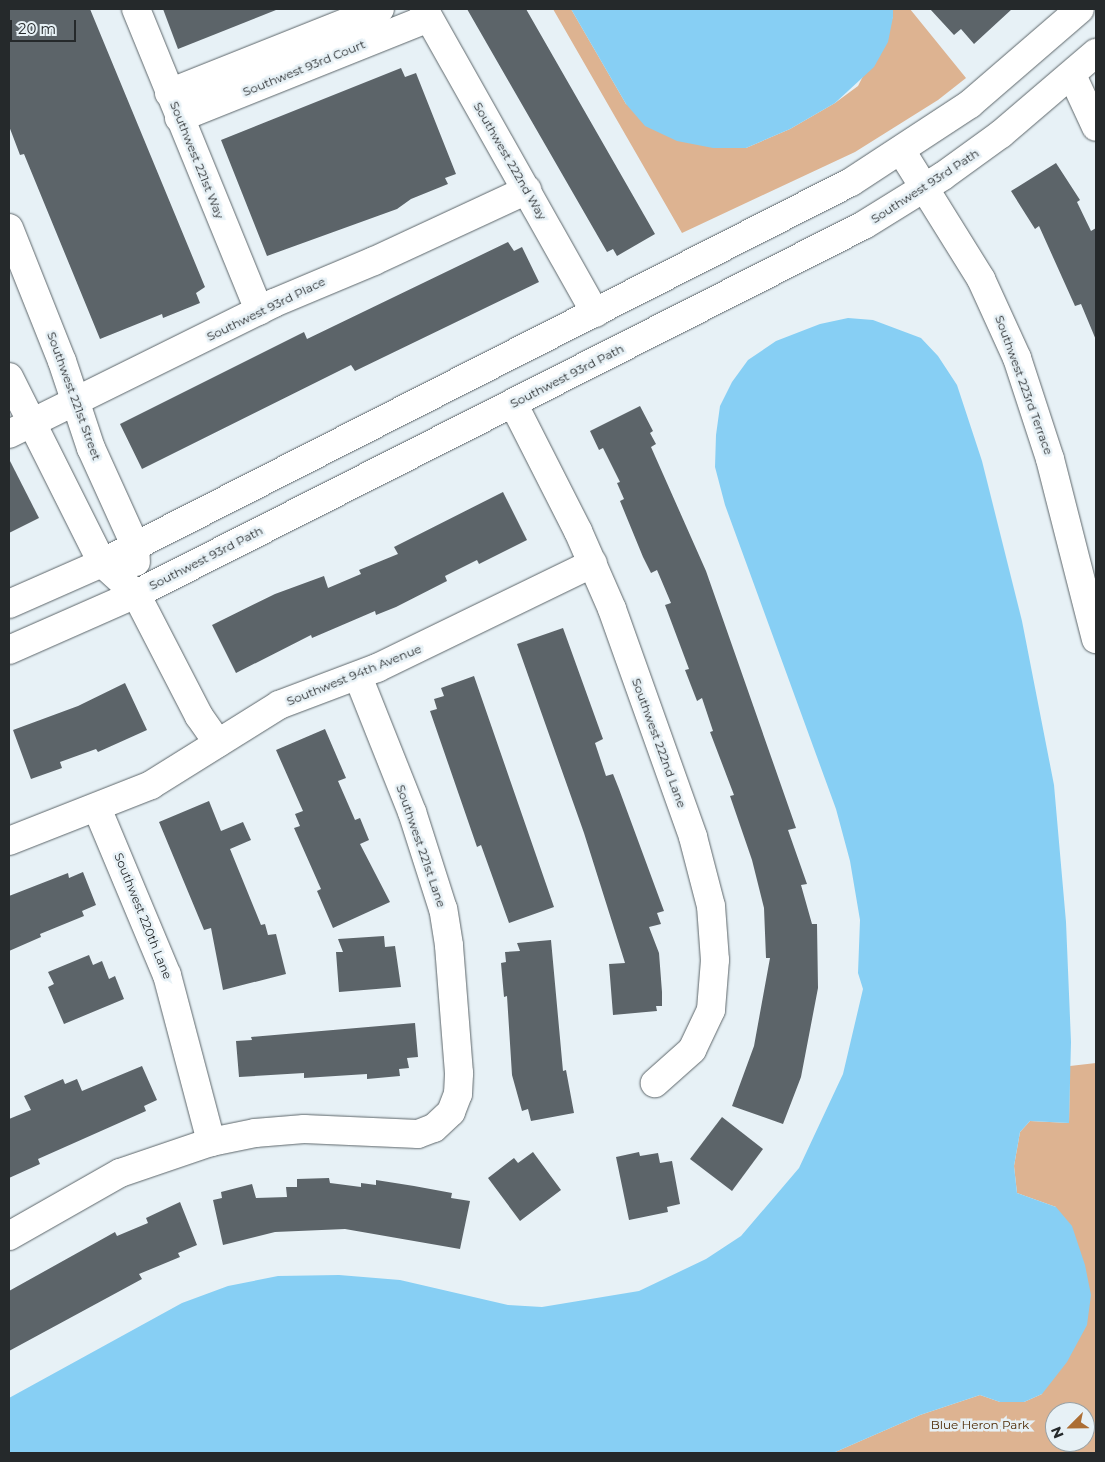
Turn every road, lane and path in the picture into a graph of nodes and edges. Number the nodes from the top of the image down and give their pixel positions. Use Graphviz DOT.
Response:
graph roads {
  1 [pos="136,9"];
  2 [pos="380,9"];
  3 [pos="1080,9"];
  4 [pos="426,13"];
  5 [pos="1096,52"];
  6 [pos="1072,75"];
  7 [pos="174,105"];
  8 [pos="1096,127"];
  9 [pos="902,152"];
  10 [pos="926,187"];
  11 [pos="527,190"];
  12 [pos="9,228"];
  13 [pos="259,311"];
  14 [pos="596,313"];
  15 [pos="9,377"];
  16 [pos="74,403"];
  17 [pos="513,403"];
  18 [pos="20,429"];
  19 [pos="136,545"];
  20 [pos="102,562"];
  21 [pos="593,563"];
  22 [pos="136,594"];
  23 [pos="9,604"];
  24 [pos="1096,639"];
  25 [pos="9,650"];
  26 [pos="358,676"];
  27 [pos="218,743"];
  28 [pos="97,808"];
  29 [pos="9,841"];
  30 [pos="655,1083"];
  31 [pos="211,1142"];
  32 [pos="9,1236"];
  1 -- 7 [label="street, Southwest 221st Way"];
  2 -- 7 [label="street"];
  3 -- 9 [label="street"];
  4 -- 7 [label="street, Southwest 93rd Court"];
  4 -- 11 [label="street, Southwest 222nd Way"];
  5 -- 6 [label="street, Southwest 93rd Path"];
  6 -- 8 [label="street"];
  6 -- 10 [label="street, Southwest 93rd Path"];
  7 -- 13 [label="street, Southwest 221st Way"];
  9 -- 10 [label="street, Southwest 223rd Terrace"];
  9 -- 14 [label="street"];
  10 -- 17 [label="street, Southwest 93rd Path"];
  10 -- 24 [label="street, Southwest 223rd Terrace"];
  11 -- 13 [label="street, Southwest 93rd Place"];
  11 -- 14 [label="street, Southwest 222nd Way"];
  12 -- 16 [label="street, Southwest 221st Street"];
  13 -- 16 [label="street, Southwest 93rd Place"];
  14 -- 19 [label="street"];
  15 -- 18 [label="street, Southwest 221st Street"];
  16 -- 18 [label="street, Southwest 93rd Place"];
  16 -- 19 [label="street, Southwest 221st Street"];
  17 -- 21 [label="street, Southwest 222nd Lane"];
  17 -- 22 [label="street, Southwest 93rd Path"];
  18 -- 20 [label="street, Southwest 221st Street"];
  19 -- 20 [label="street"];
  19 -- 22 [label="street, Southwest 221st Street"];
  20 -- 22 [label="street, Southwest 221st Street"];
  20 -- 23 [label="street"];
  21 -- 26 [label="street, Southwest 94th Avenue"];
  21 -- 30 [label="street, Southwest 222nd Lane"];
  22 -- 25 [label="street, Southwest 93rd Path"];
  22 -- 27 [label="street, Southwest 221st Street"];
  26 -- 27 [label="street, Southwest 94th Avenue"];
  26 -- 31 [label="street, Southwest 221st Lane"];
  27 -- 28 [label="street, Southwest 94th Avenue"];
  28 -- 29 [label="street, Southwest 94th Avenue"];
  28 -- 31 [label="street, Southwest 220th Lane"];
  31 -- 32 [label="street"];
}
